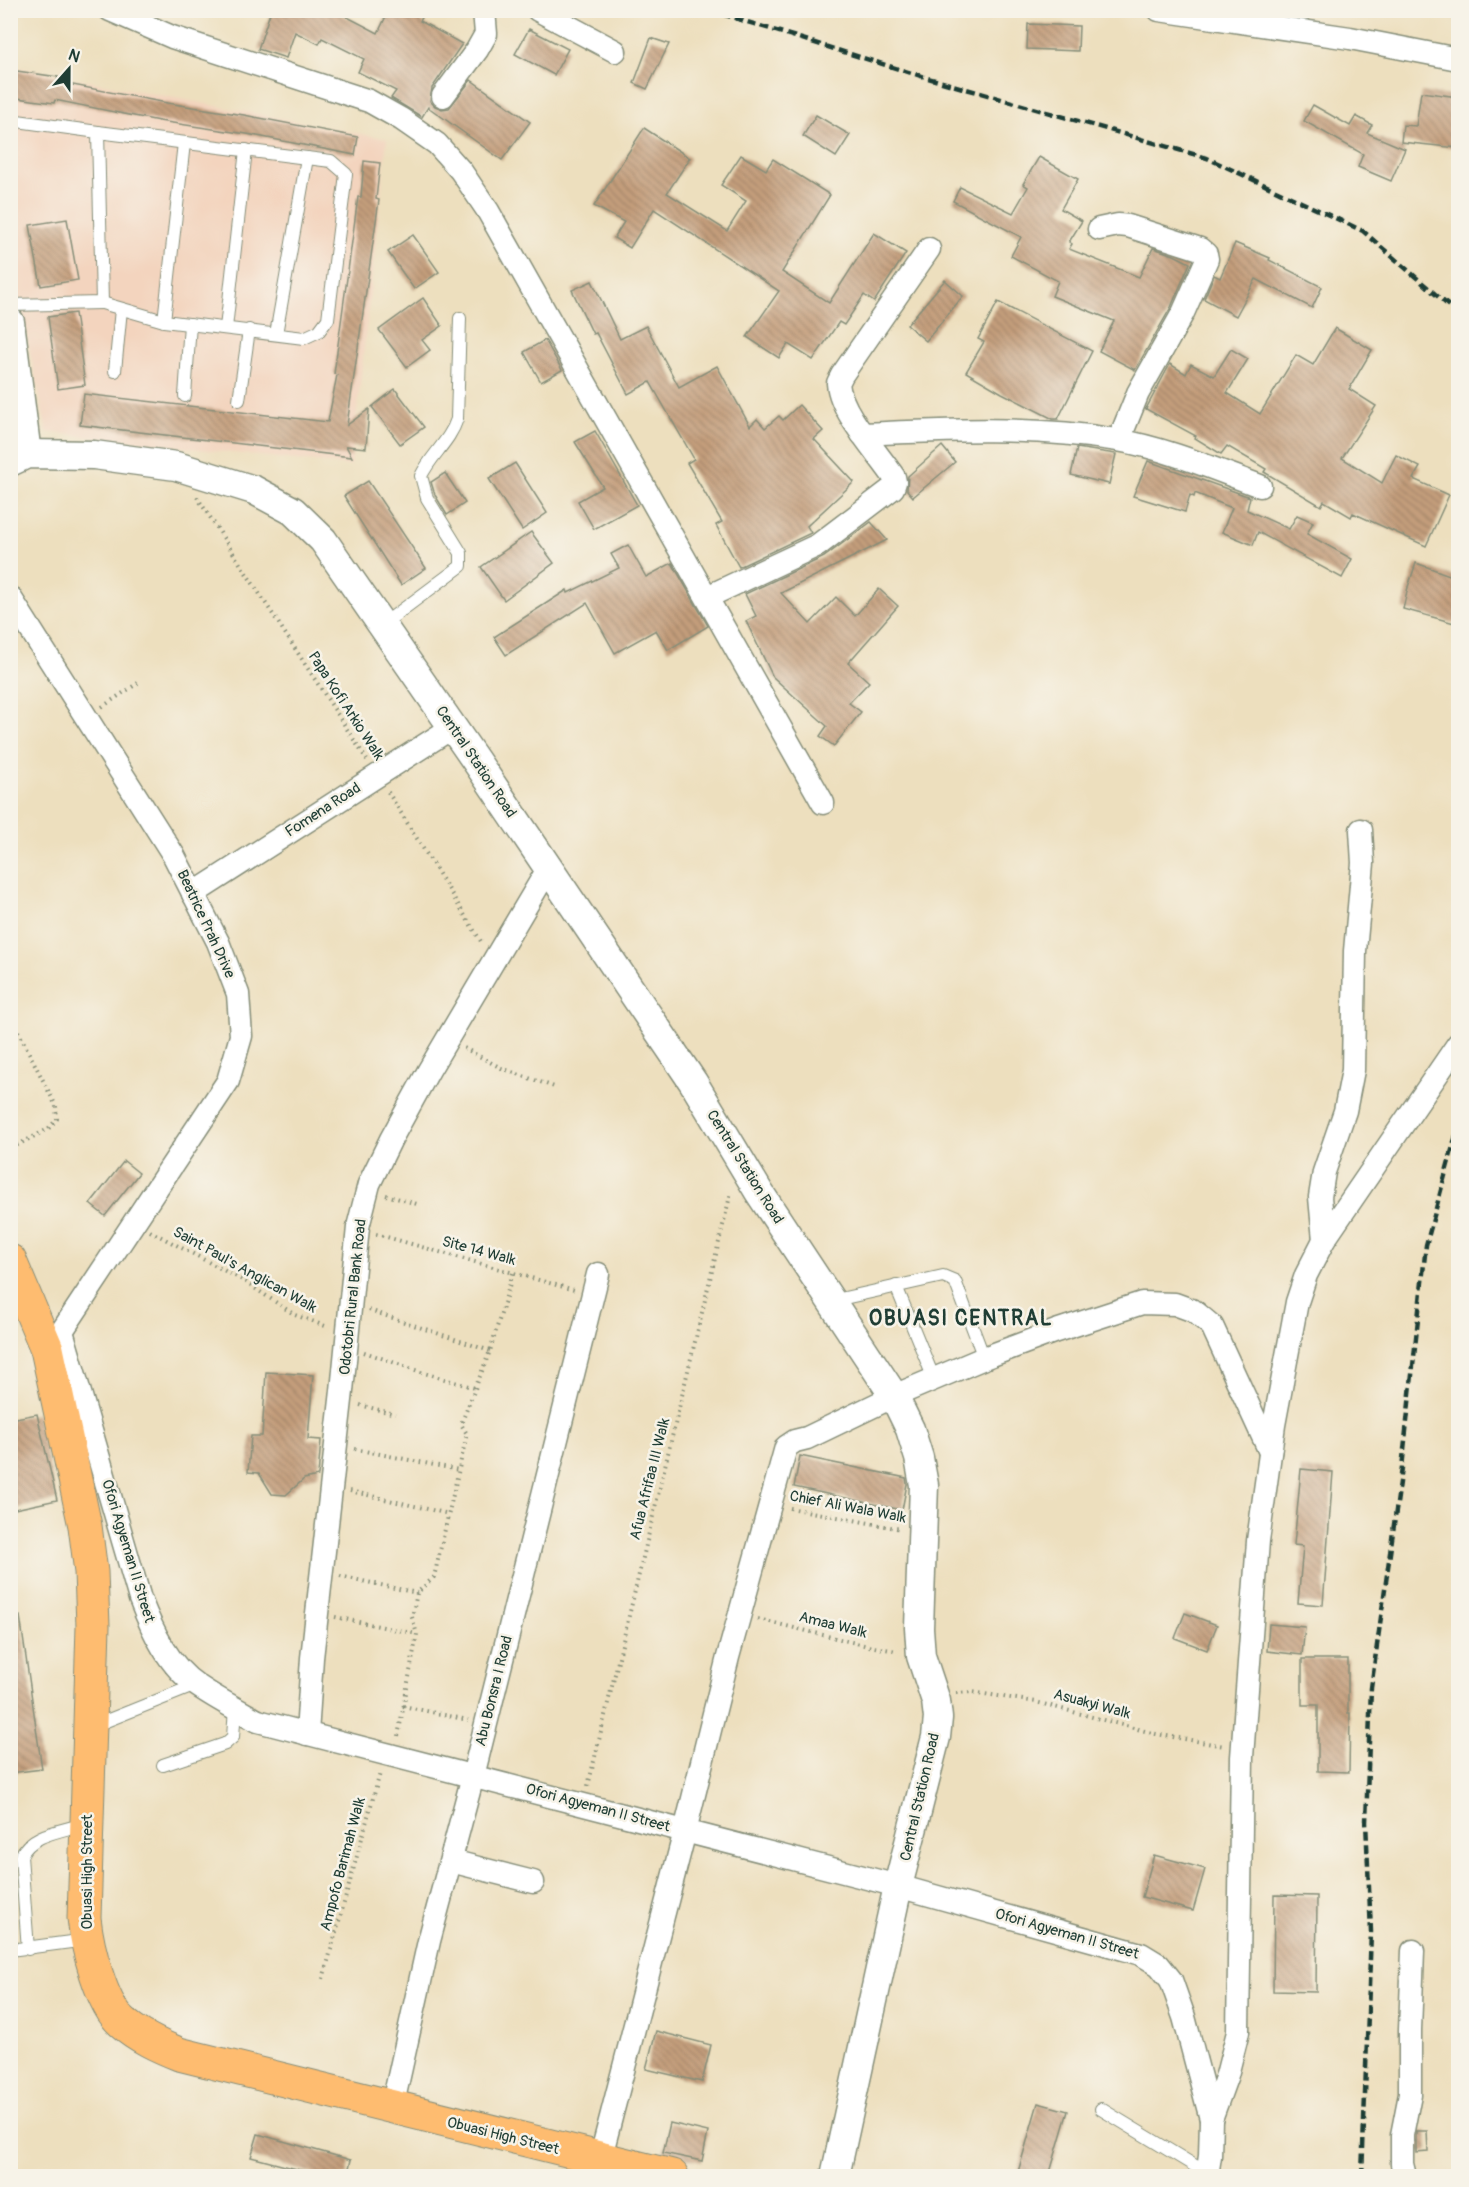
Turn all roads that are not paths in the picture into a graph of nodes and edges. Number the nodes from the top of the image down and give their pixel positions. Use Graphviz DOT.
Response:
graph roads {
  1 [pos="110,10"];
  2 [pos="484,10"];
  3 [pos="538,10"];
  4 [pos="1159,10"];
  5 [pos="615,51"];
  6 [pos="1458,59"];
  7 [pos="443,96"];
  8 [pos="10,120"];
  9 [pos="98,132"];
  10 [pos="184,143"];
  11 [pos="246,150"];
  12 [pos="307,158"];
  13 [pos="1099,229"];
  14 [pos="929,249"];
  15 [pos="102,303"];
  16 [pos="10,305"];
  17 [pos="121,309"];
  18 [pos="460,318"];
  19 [pos="164,321"];
  20 [pos="10,322"];
  21 [pos="190,324"];
  22 [pos="226,328"];
  23 [pos="249,330"];
  24 [pos="276,334"];
  25 [pos="115,371"];
  26 [pos="185,396"];
  27 [pos="239,400"];
  28 [pos="862,434"];
  29 [pos="1119,440"];
  30 [pos="19,458"];
  31 [pos="1260,486"];
  32 [pos="10,597"];
  33 [pos="707,597"];
  34 [pos="382,625"];
  35 [pos="453,727"];
  36 [pos="823,803"];
  37 [pos="1361,830"];
  38 [pos="548,869"];
  39 [pos="193,894"];
  40 [pos="1458,1044"];
  41 [pos="1324,1240"];
  42 [pos="10,1261"];
  43 [pos="598,1274"];
  44 [pos="896,1286"];
  45 [pos="831,1301"];
  46 [pos="55,1340"];
  47 [pos="984,1359"];
  48 [pos="934,1379"];
  49 [pos="894,1396"];
  50 [pos="1270,1452"];
  51 [pos="196,1685"];
  52 [pos="235,1708"];
  53 [pos="90,1728"];
  54 [pos="307,1734"];
  55 [pos="163,1765"];
  56 [pos="473,1776"];
  57 [pos="87,1823"];
  58 [pos="686,1831"];
  59 [pos="451,1861"];
  60 [pos="533,1882"];
  61 [pos="898,1886"];
  62 [pos="87,1940"];
  63 [pos="28,1949"];
  64 [pos="10,1950"];
  65 [pos="1413,1951"];
  66 [pos="392,2108"];
  67 [pos="1101,2109"];
  68 [pos="1211,2119"];
  69 [pos="600,2160"];
  70 [pos="1209,2175"];
  71 [pos="672,2176"];
  72 [pos="835,2176"];
  73 [pos="1405,2176"];
  1 -- 33 [label="street"];
  2 -- 7 [label="street"];
  3 -- 5 [label="street"];
  4 -- 6 [label="street"];
  8 -- 9 [label="lane"];
  9 -- 10 [label="lane"];
  9 -- 15 [label="lane"];
  10 -- 11 [label="lane"];
  10 -- 19 [label="lane"];
  11 -- 12 [label="lane"];
  11 -- 22 [label="lane"];
  12 -- 24 [label="lane"];
  12 -- 24 [label="lane"];
  13 -- 29 [label="street"];
  14 -- 28 [label="street"];
  15 -- 16 [label="lane"];
  15 -- 17 [label="lane"];
  17 -- 19 [label="lane"];
  17 -- 25 [label="lane"];
  18 -- 34 [label="lane"];
  19 -- 21 [label="lane"];
  20 -- 30 [label="street"];
  21 -- 22 [label="lane"];
  21 -- 26 [label="lane"];
  22 -- 23 [label="lane"];
  23 -- 24 [label="lane"];
  23 -- 27 [label="lane"];
  28 -- 29 [label="street"];
  28 -- 33 [label="street"];
  29 -- 31 [label="street"];
  30 -- 34 [label="street, Central Station Road"];
  32 -- 39 [label="street, Beatrice Prah Drive"];
  33 -- 36 [label="street"];
  34 -- 35 [label="street, Central Station Road"];
  35 -- 38 [label="street, Central Station Road"];
  35 -- 39 [label="street, Fomena Road"];
  37 -- 41 [label="street"];
  38 -- 45 [label="street, Central Station Road"];
  38 -- 54 [label="street, Odotobri Rural Bank Road"];
  39 -- 46 [label="street, Beatrice Prah Drive"];
  40 -- 41 [label="street"];
  41 -- 50 [label="street"];
  42 -- 46 [label="main road, Obuasi High Street"];
  43 -- 56 [label="street, Abu Bonsra I Road"];
  44 -- 45 [label="lane"];
  44 -- 47 [label="lane"];
  44 -- 48 [label="lane"];
  45 -- 49 [label="street, Central Station Road"];
  46 -- 51 [label="street, Ofori Agyeman II Street"];
  46 -- 53 [label="main road, Obuasi High Street"];
  47 -- 48 [label="street"];
  47 -- 50 [label="street"];
  48 -- 49 [label="street"];
  49 -- 58 [label="street"];
  49 -- 61 [label="street, Central Station Road"];
  50 -- 68 [label="street"];
  51 -- 52 [label="street, Ofori Agyeman II Street"];
  51 -- 53 [label="lane"];
  52 -- 54 [label="street, Ofori Agyeman II Street"];
  52 -- 55 [label="lane"];
  53 -- 57 [label="main road, Obuasi High Street"];
  54 -- 56 [label="street, Ofori Agyeman II Street"];
  56 -- 58 [label="street, Ofori Agyeman II Street"];
  56 -- 59 [label="street, Abu Bonsra I Road"];
  57 -- 62 [label="main road, Obuasi High Street"];
  57 -- 63 [label="lane"];
  58 -- 61 [label="street, Ofori Agyeman II Street"];
  58 -- 69 [label="street"];
  59 -- 60 [label="street"];
  59 -- 66 [label="street, Abu Bonsra I Road"];
  61 -- 68 [label="street, Ofori Agyeman II Street"];
  61 -- 72 [label="street, Central Station Road"];
  62 -- 63 [label="lane"];
  62 -- 66 [label="main road, Obuasi High Street"];
  63 -- 64 [label="lane"];
  65 -- 73 [label="street"];
  66 -- 69 [label="main road, Obuasi High Street"];
  67 -- 70 [label="lane"];
  68 -- 70 [label="street, Ofori Agyeman II Street"];
  69 -- 71 [label="main road, Obuasi High Street"];
}
